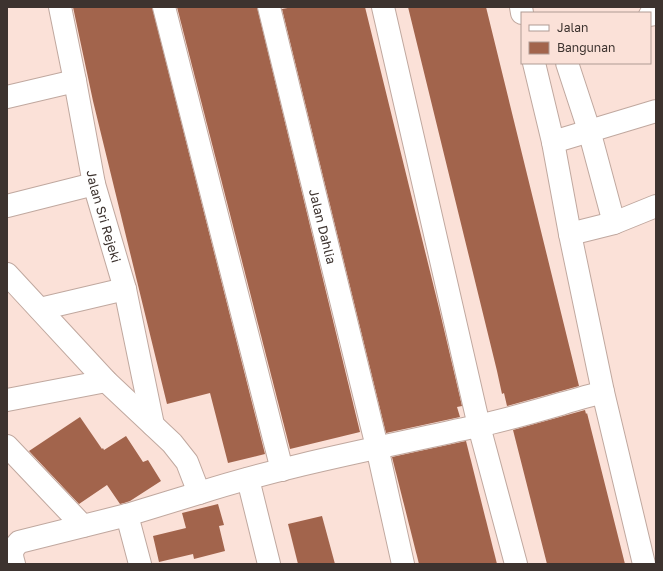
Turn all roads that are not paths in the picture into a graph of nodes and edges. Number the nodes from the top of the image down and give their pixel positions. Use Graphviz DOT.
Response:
graph roads {
  1 [pos="60,7"];
  2 [pos="164,7"];
  3 [pos="269,7"];
  4 [pos="383,7"];
  5 [pos="534,64"];
  6 [pos="567,64"];
  7 [pos="75,81"];
  8 [pos="7,97"];
  9 [pos="656,111"];
  10 [pos="589,130"];
  11 [pos="554,142"];
  12 [pos="94,184"];
  13 [pos="7,206"];
  14 [pos="656,206"];
  15 [pos="614,223"];
  16 [pos="570,234"];
  17 [pos="7,274"];
  18 [pos="125,289"];
  19 [pos="40,309"];
  20 [pos="106,380"];
  21 [pos="604,392"];
  22 [pos="7,400"];
  23 [pos="153,425"];
  24 [pos="479,426"];
  25 [pos="7,446"];
  26 [pos="377,447"];
  27 [pos="282,470"];
  28 [pos="248,479"];
  29 [pos="199,493"];
  30 [pos="127,515"];
  31 [pos="83,526"];
  32 [pos="14,564"];
  33 [pos="140,564"];
  34 [pos="269,564"];
  35 [pos="403,564"];
  36 [pos="516,564"];
  37 [pos="644,564"];
  1 -- 7 [label="street, Jalan Sri Rejeki"];
  2 -- 27 [label="street"];
  3 -- 26 [label="street, Jalan Dahlia"];
  4 -- 24 [label="street"];
  5 -- 11 [label="street"];
  6 -- 10 [label="street"];
  7 -- 8 [label="street"];
  7 -- 12 [label="street, Jalan Sri Rejeki"];
  9 -- 10 [label="street"];
  10 -- 11 [label="street"];
  10 -- 15 [label="street"];
  11 -- 16 [label="street"];
  12 -- 13 [label="street"];
  12 -- 18 [label="street, Jalan Sri Rejeki"];
  14 -- 15 [label="street"];
  15 -- 16 [label="street"];
  16 -- 21 [label="street"];
  17 -- 19 [label="street"];
  18 -- 19 [label="street"];
  18 -- 23 [label="street, Jalan Sri Rejeki"];
  19 -- 20 [label="street"];
  20 -- 22 [label="street"];
  20 -- 23 [label="street"];
  21 -- 24 [label="street"];
  21 -- 37 [label="street"];
  23 -- 29 [label="street"];
  24 -- 26 [label="street"];
  24 -- 36 [label="street"];
  25 -- 31 [label="street"];
  26 -- 27 [label="street"];
  26 -- 35 [label="street, Jalan Dahlia"];
  27 -- 28 [label="street"];
  28 -- 29 [label="street"];
  28 -- 34 [label="street"];
  29 -- 30 [label="street"];
  30 -- 31 [label="street"];
  30 -- 33 [label="street"];
  31 -- 32 [label="street"];
}
